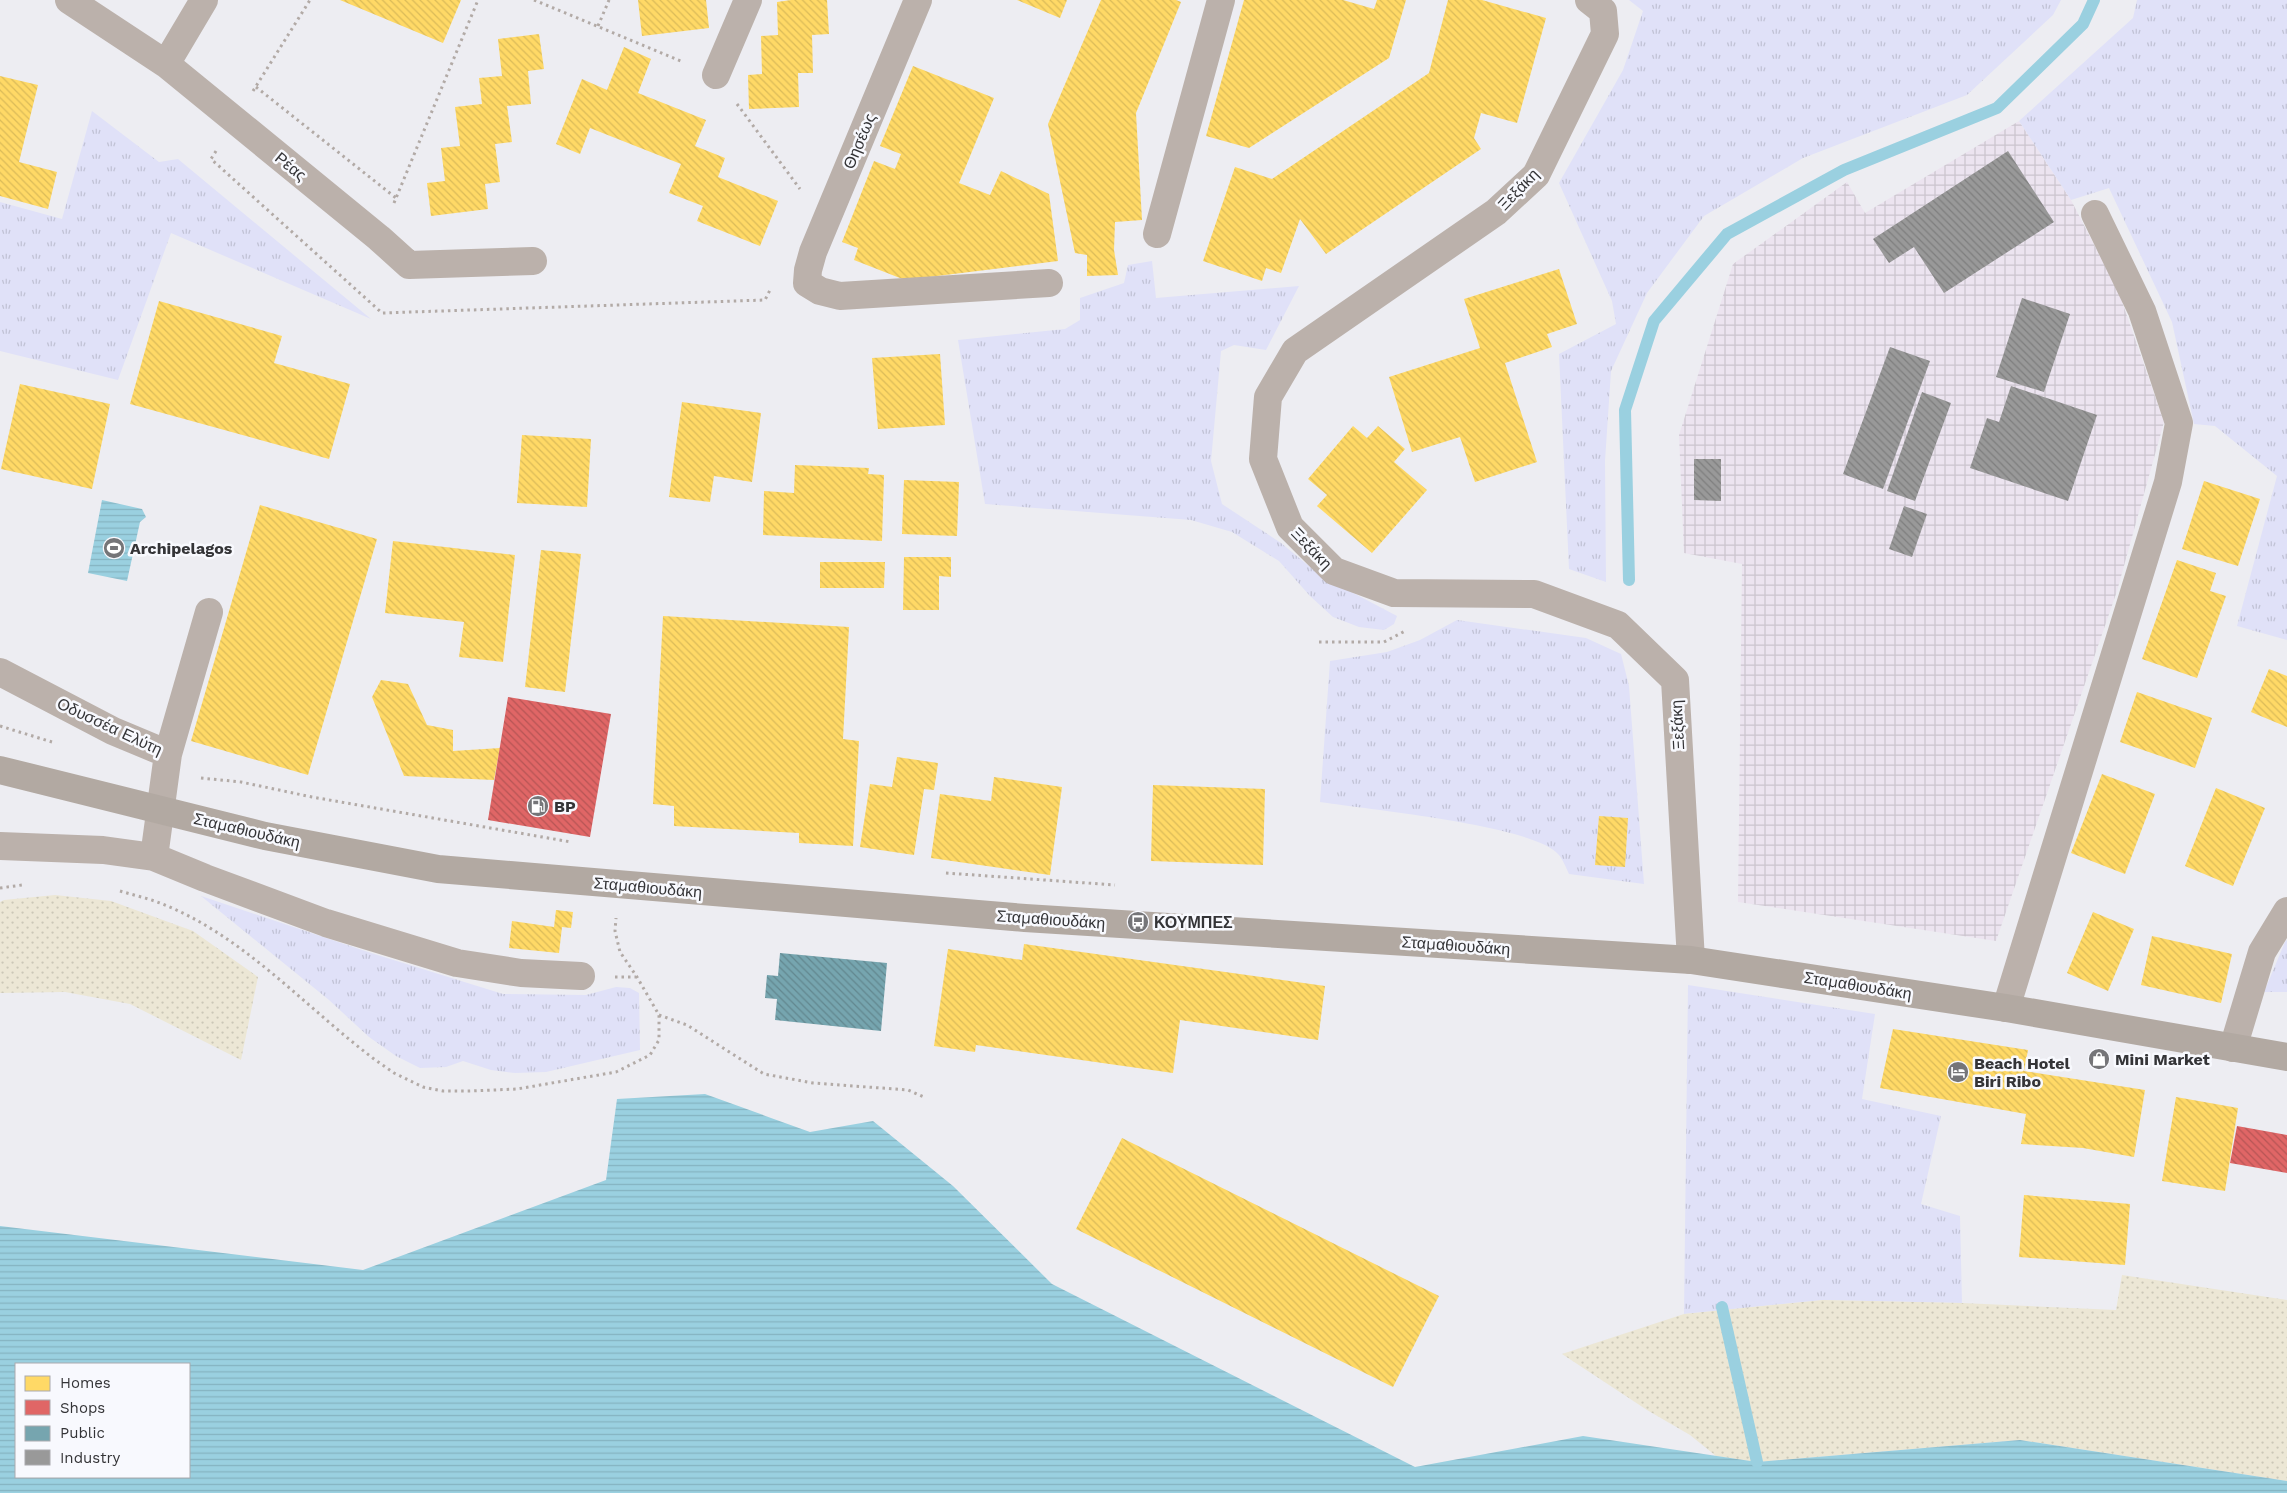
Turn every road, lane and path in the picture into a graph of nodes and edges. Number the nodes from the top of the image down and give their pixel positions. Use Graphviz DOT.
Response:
graph roads {
  1 [pos="69,0"];
  2 [pos="204,0"];
  3 [pos="310,0"];
  4 [pos="478,0"];
  5 [pos="534,0"];
  6 [pos="608,0"];
  7 [pos="748,0"];
  8 [pos="918,0"];
  9 [pos="1221,0"];
  10 [pos="1589,0"];
  11 [pos="598,26"];
  12 [pos="166,64"];
  13 [pos="716,75"];
  14 [pos="256,87"];
  15 [pos="235,121"];
  16 [pos="802,191"];
  17 [pos="396,198"];
  18 [pos="2095,214"];
  19 [pos="1157,234"];
  20 [pos="379,238"];
  21 [pos="533,261"];
  22 [pos="773,282"];
  23 [pos="1049,283"];
  24 [pos="209,612"];
  25 [pos="0,672"];
  26 [pos="168,754"];
  27 [pos="0,770"];
  28 [pos="162,811"];
  29 [pos="0,846"];
  30 [pos="154,857"];
  31 [pos="29,884"];
  32 [pos="618,885"];
  33 [pos="0,888"];
  34 [pos="119,891"];
  35 [pos="2287,911"];
  36 [pos="1691,960"];
  37 [pos="581,976"];
  38 [pos="2006,1008"];
  39 [pos="659,1015"];
  40 [pos="2233,1048"];
  41 [pos="2287,1057"];
  42 [pos="926,1098"];
  1 -- 12 [label="street, Ρέας"];
  2 -- 12 [label="street"];
  3 -- 14 [label="path"];
  4 -- 17 [label="path"];
  5 -- 11 [label="path"];
  6 -- 11 [label="path"];
  7 -- 13 [label="street"];
  8 -- 23 [label="street, Θησέως"];
  9 -- 19 [label="street"];
  10 -- 36 [label="street, Ξεξάκη"];
  11 -- 13 [label="path"];
  12 -- 15 [label="street, Ρέας"];
  13 -- 16 [label="path"];
  14 -- 15 [label="path"];
  14 -- 17 [label="path"];
  15 -- 20 [label="street, Ρέας"];
  15 -- 22 [label="path"];
  17 -- 20 [label="path"];
  18 -- 38 [label="street"];
  20 -- 21 [label="street, Ρέας"];
  24 -- 26 [label="street"];
  25 -- 26 [label="street, Οδυσσέα Ελύτη"];
  26 -- 28 [label="street, Οδυσσέα Ελύτη"];
  27 -- 28 [label="main road, Σταμαθιουδάκη"];
  28 -- 30 [label="street, Οδυσσέα Ελύτη"];
  28 -- 32 [label="main road, Σταμαθιουδάκη"];
  29 -- 30 [label="street"];
  30 -- 37 [label="street"];
  31 -- 33 [label="path"];
  32 -- 36 [label="main road, Σταμαθιουδάκη"];
  32 -- 39 [label="path"];
  34 -- 39 [label="path"];
  35 -- 40 [label="street"];
  36 -- 38 [label="main road, Σταμαθιουδάκη"];
  38 -- 40 [label="main road, Σταμαθιουδάκη"];
  39 -- 42 [label="path"];
  40 -- 41 [label="main road, Σταμαθιουδάκη"];
}
